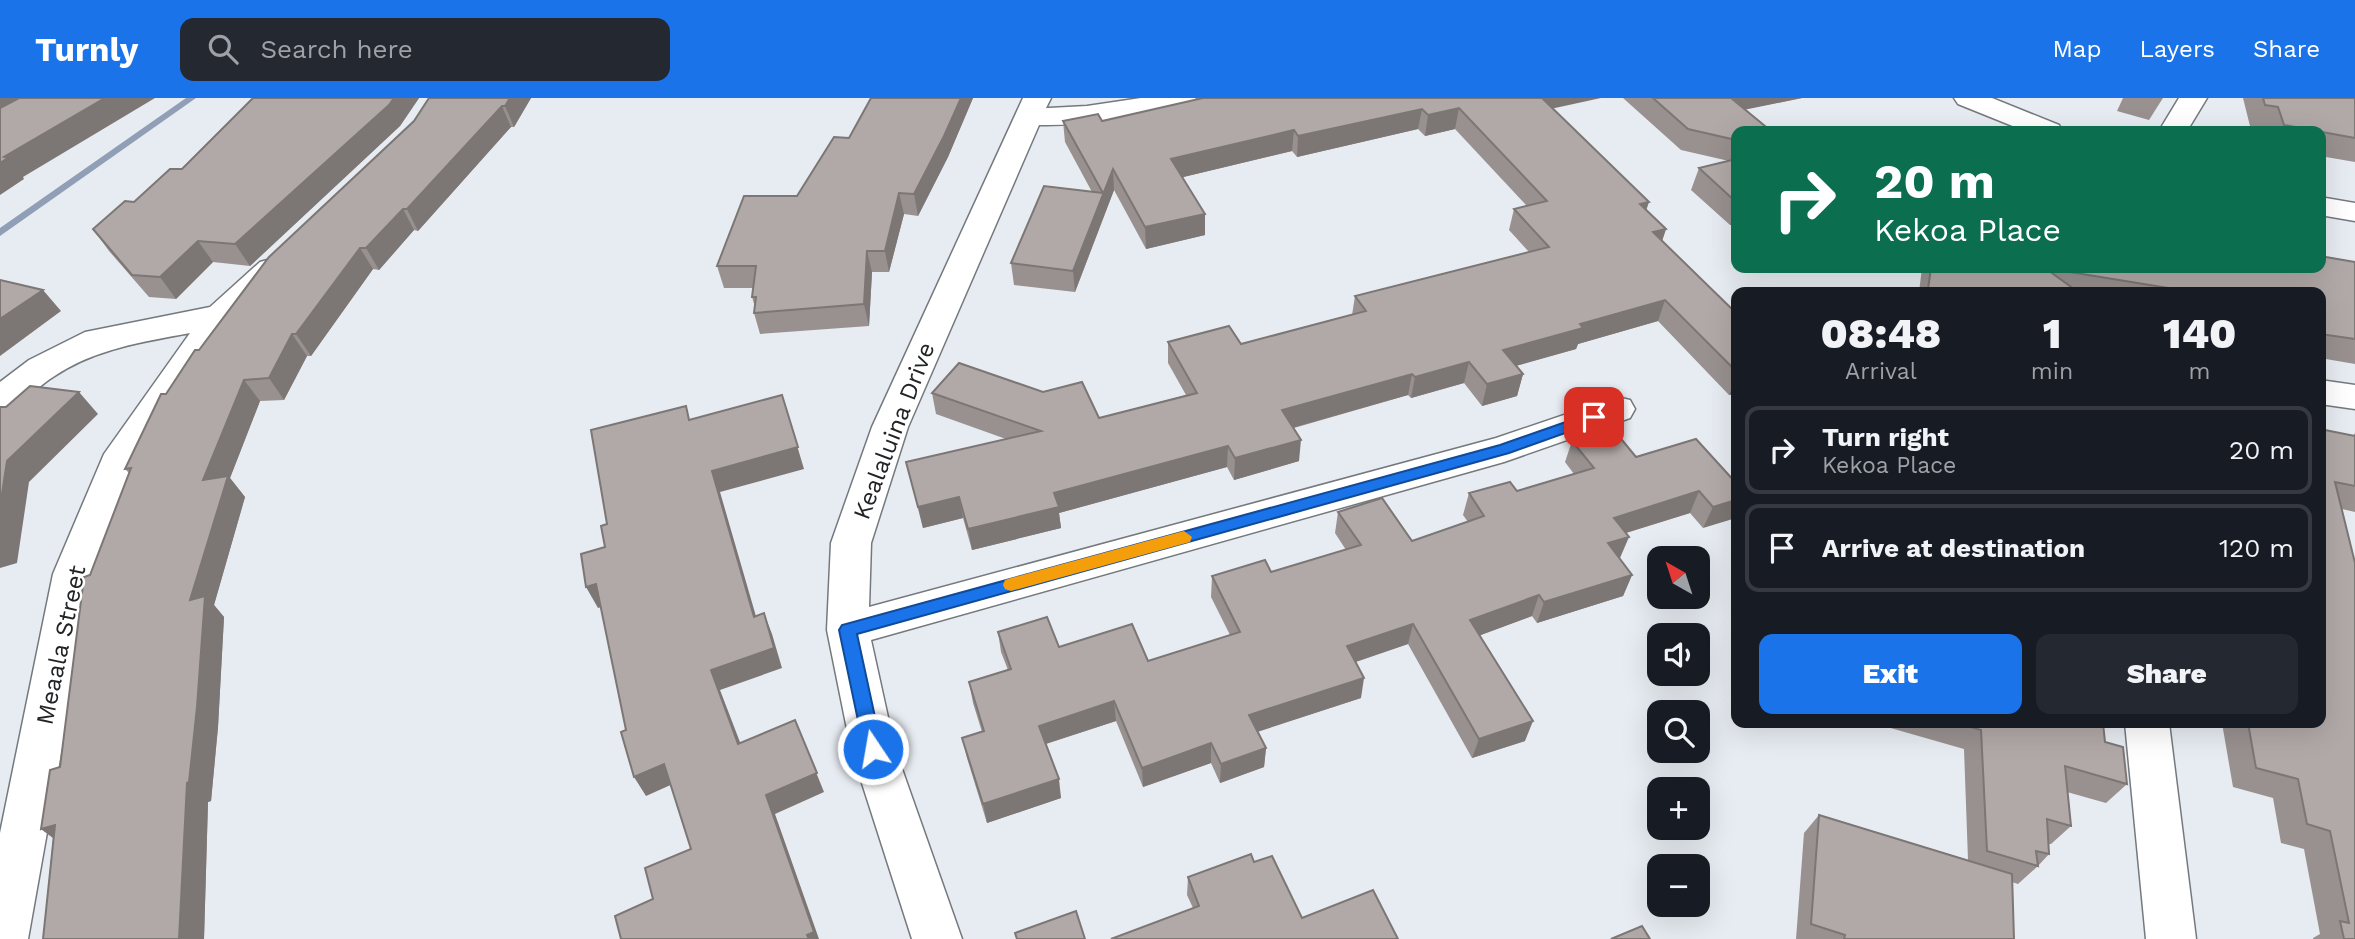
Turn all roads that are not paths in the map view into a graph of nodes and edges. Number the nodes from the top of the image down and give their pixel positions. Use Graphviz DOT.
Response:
graph roads {
  1 [pos="1182,98"];
  2 [pos="1968,98"];
  3 [pos="2193,98"];
  4 [pos="1033,107"];
  5 [pos="2037,126"];
  6 [pos="2176,126"];
  7 [pos="2326,207"];
  8 [pos="2355,212"];
  9 [pos="291,249"];
  10 [pos="220,316"];
  11 [pos="2326,393"];
  12 [pos="2355,397"];
  13 [pos="0,401"];
  14 [pos="1617,410"];
  15 [pos="848,630"];
  16 [pos="2148,728"];
  17 [pos="3,939"];
  18 [pos="937,939"];
  19 [pos="2171,939"];
  1 -- 4 [label="street"];
  2 -- 5 [label="street"];
  3 -- 6 [label="street"];
  4 -- 15 [label="street, Kealaluina Drive"];
  7 -- 8 [label="street"];
  9 -- 10 [label="street, Meaala Street"];
  10 -- 13 [label="street"];
  10 -- 17 [label="street, Meaala Street"];
  11 -- 12 [label="street"];
  14 -- 15 [label="street"];
  15 -- 18 [label="street, Kealaluina Drive"];
  16 -- 19 [label="street"];
}
